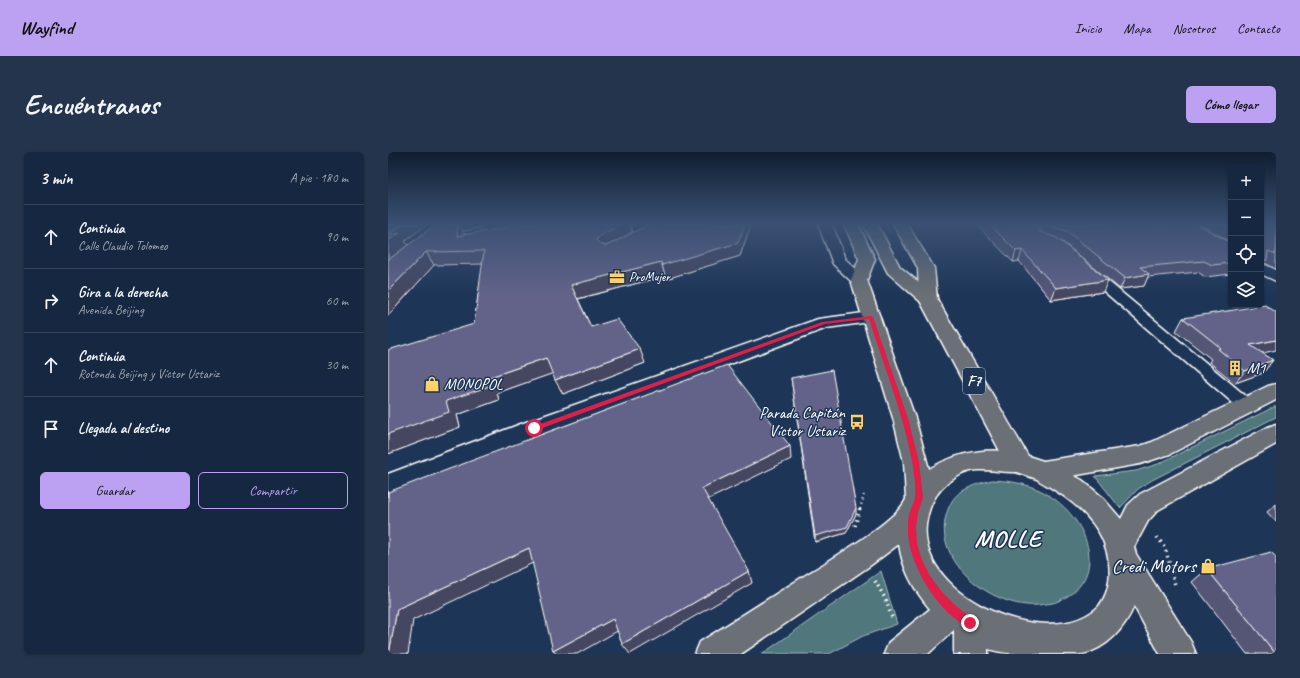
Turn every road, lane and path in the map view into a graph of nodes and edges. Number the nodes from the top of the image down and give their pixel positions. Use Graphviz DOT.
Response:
graph roads {
  1 [pos="620,247"];
  2 [pos="833,247"];
  3 [pos="861,247"];
  4 [pos="882,247"];
  5 [pos="914,247"];
  6 [pos="610,253"];
  7 [pos="1076,261"];
  8 [pos="1264,270"];
  9 [pos="1276,276"];
  10 [pos="859,280"];
  11 [pos="928,299"];
  12 [pos="871,317"];
  13 [pos="1276,392"];
  14 [pos="1247,406"];
  15 [pos="1276,433"];
  16 [pos="1031,467"];
  17 [pos="388,485"];
  18 [pos="916,505"];
  19 [pos="1121,552"];
  20 [pos="965,629"];
  21 [pos="712,654"];
  22 [pos="901,654"];
  23 [pos="1179,654"];
  1 -- 6 [label="street"];
  2 -- 10 [label="street"];
  3 -- 10 [label="main road"];
  4 -- 11 [label="main road"];
  5 -- 11 [label="main road"];
  7 -- 14 [label="lane"];
  8 -- 9 [label="street"];
  10 -- 12 [label="main road"];
  11 -- 16 [label="main road, F7"];
  12 -- 17 [label="street"];
  12 -- 18 [label="main road"];
  13 -- 14 [label="main road"];
  14 -- 16 [label="main road"];
  15 -- 19 [label="main road"];
  16 -- 18 [label="main road"];
  16 -- 19 [label="main road"];
  18 -- 20 [label="main road"];
  18 -- 21 [label="main road"];
  19 -- 20 [label="main road"];
  19 -- 23 [label="main road"];
  20 -- 22 [label="main road"];
}
